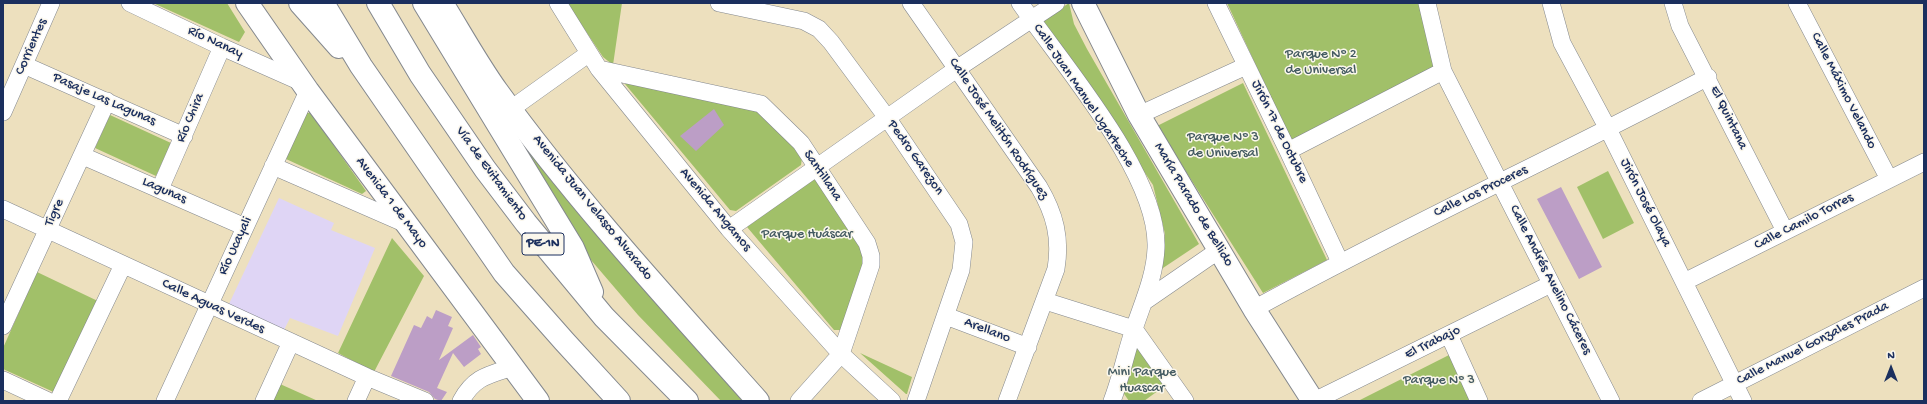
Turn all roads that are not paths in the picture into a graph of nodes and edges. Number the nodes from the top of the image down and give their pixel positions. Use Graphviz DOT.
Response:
graph roads {
  1 [pos="51,3"];
  2 [pos="130,3"];
  3 [pos="247,3"];
  4 [pos="300,3"];
  5 [pos="323,3"];
  6 [pos="378,3"];
  7 [pos="424,3"];
  8 [pos="442,3"];
  9 [pos="558,3"];
  10 [pos="719,3"];
  11 [pos="911,3"];
  12 [pos="1020,3"];
  13 [pos="1056,3"];
  14 [pos="1083,3"];
  15 [pos="1216,3"];
  16 [pos="1427,3"];
  17 [pos="1551,3"];
  18 [pos="1674,3"];
  19 [pos="1797,3"];
  20 [pos="1031,20"];
  21 [pos="222,47"];
  22 [pos="588,54"];
  23 [pos="24,66"];
  24 [pos="361,66"];
  25 [pos="1246,66"];
  26 [pos="958,68"];
  27 [pos="599,69"];
  28 [pos="1443,71"];
  29 [pos="1708,77"];
  30 [pos="304,86"];
  31 [pos="107,101"];
  32 [pos="511,109"];
  33 [pos="3,112"];
  34 [pos="1139,115"];
  35 [pos="888,119"];
  36 [pos="1608,129"];
  37 [pos="184,136"];
  38 [pos="1288,151"];
  39 [pos="83,156"];
  40 [pos="1924,162"];
  41 [pos="273,166"];
  42 [pos="816,169"];
  43 [pos="1889,179"];
  44 [pos="1500,182"];
  45 [pos="160,189"];
  46 [pos="3,209"];
  47 [pos="406,224"];
  48 [pos="245,226"];
  49 [pos="729,228"];
  50 [pos="47,230"];
  51 [pos="1785,232"];
  52 [pos="1219,250"];
  53 [pos="1340,262"];
  54 [pos="123,265"];
  55 [pos="1684,282"];
  56 [pos="1551,284"];
  57 [pos="1924,288"];
  58 [pos="1045,300"];
  59 [pos="1145,300"];
  60 [pos="209,305"];
  61 [pos="1254,309"];
  62 [pos="946,316"];
  63 [pos="604,317"];
  64 [pos="3,326"];
  65 [pos="1134,329"];
  66 [pos="1450,335"];
  67 [pos="291,342"];
  68 [pos="1028,347"];
  69 [pos="841,354"];
  70 [pos="513,367"];
  71 [pos="367,378"];
  72 [pos="3,380"];
  73 [pos="1735,383"];
  74 [pos="1113,400"];
  75 [pos="48,401"];
  76 [pos="58,401"];
  77 [pos="165,401"];
  78 [pos="264,401"];
  79 [pos="356,401"];
  80 [pos="425,401"];
  81 [pos="461,401"];
  82 [pos="538,401"];
  83 [pos="619,401"];
  84 [pos="687,401"];
  85 [pos="758,401"];
  86 [pos="799,401"];
  87 [pos="892,401"];
  88 [pos="916,401"];
  89 [pos="1007,401"];
  90 [pos="1185,401"];
  91 [pos="1314,401"];
  92 [pos="1480,401"];
  93 [pos="1611,401"];
  94 [pos="1702,401"];
  95 [pos="1743,401"];
  1 -- 23 [label="street, Corrientes"];
  2 -- 21 [label="street, Río Nanay"];
  3 -- 30 [label="main road, Avenida 1 de Mayo"];
  4 -- 24 [label="main road"];
  5 -- 24 [label="main road"];
  6 -- 63 [label="main road, Vía de Evitamiento / PE-1N"];
  7 -- 63 [label="main road"];
  8 -- 32 [label="main road, Avenida Juan Velasco Alvarado"];
  9 -- 22 [label="street, Avenida Angamos"];
  10 -- 35 [label="street, Pedro Garezon"];
  11 -- 26 [label="street, Calle José Melitón Rodríguez"];
  12 -- 20 [label="street, Calle Juan Manuel Ugarteche"];
  13 -- 20 [label="street"];
  14 -- 34 [label="main road, María Parado de Bellido"];
  15 -- 25 [label="street, Jirón 17 de Octubre"];
  16 -- 28 [label="street, Calle Andrés Avelino Cáceres"];
  17 -- 36 [label="street, Jirón José Olaya"];
  18 -- 29 [label="street, El Quintana"];
  19 -- 43 [label="street, Calle Máximo Velando"];
  20 -- 26 [label="street"];
  20 -- 59 [label="street, Calle Juan Manuel Ugarteche"];
  21 -- 30 [label="street, Río Nanay"];
  21 -- 37 [label="street, Río Chira"];
  22 -- 27 [label="street, Avenida Angamos"];
  22 -- 32 [label="street"];
  23 -- 31 [label="street, Pasaje Las Lagunas"];
  23 -- 33 [label="street, Corrientes"];
  24 -- 83 [label="main road"];
  25 -- 34 [label="street"];
  25 -- 38 [label="street, Jirón 17 de Octubre"];
  26 -- 35 [label="street"];
  26 -- 58 [label="street, Calle José Melitón Rodríguez"];
  27 -- 42 [label="street, Santillana"];
  27 -- 49 [label="street, Avenida Angamos"];
  28 -- 38 [label="street"];
  28 -- 44 [label="street, Calle Andrés Avelino Cáceres"];
  29 -- 36 [label="street, Calle Los Proceres"];
  29 -- 51 [label="street, El Quintana"];
  30 -- 41 [label="street, Río Ucayali"];
  30 -- 47 [label="main road, Avenida 1 de Mayo"];
  31 -- 37 [label="street, Pasaje Las Lagunas"];
  31 -- 39 [label="street, Tigre"];
  32 -- 85 [label="main road, Avenida Juan Velasco Alvarado"];
  34 -- 52 [label="main road, María Parado de Bellido"];
  35 -- 42 [label="street"];
  35 -- 62 [label="street, Pedro Garezon"];
  36 -- 44 [label="street, Calle Los Proceres"];
  36 -- 55 [label="street, Jirón José Olaya"];
  37 -- 45 [label="street, Río Chira"];
  38 -- 53 [label="street, Jirón 17 de Octubre"];
  39 -- 45 [label="street, Lagunas"];
  39 -- 50 [label="street, Tigre"];
  40 -- 43 [label="street, Calle Camilo Torres"];
  41 -- 47 [label="street"];
  41 -- 48 [label="street, Río Ucayali"];
  42 -- 49 [label="street"];
  42 -- 69 [label="street, Santillana"];
  43 -- 51 [label="street, Calle Camilo Torres"];
  44 -- 53 [label="street, Calle Los Proceres"];
  44 -- 56 [label="street, Calle Andrés Avelino Cáceres"];
  45 -- 48 [label="street, Lagunas"];
  46 -- 50 [label="street, Calle Aguas Verdes"];
  47 -- 70 [label="main road, Avenida 1 de Mayo"];
  48 -- 60 [label="street, Río Ucayali"];
  49 -- 69 [label="street, Avenida Angamos"];
  50 -- 54 [label="street, Calle Aguas Verdes"];
  50 -- 64 [label="street, Tigre"];
  51 -- 55 [label="street, Calle Camilo Torres"];
  52 -- 59 [label="street"];
  52 -- 61 [label="main road, María Parado de Bellido"];
  53 -- 61 [label="street, Calle Los Proceres"];
  54 -- 60 [label="street, Calle Aguas Verdes"];
  54 -- 76 [label="street"];
  55 -- 73 [label="street, Jirón José Olaya"];
  56 -- 66 [label="street, El Trabajo"];
  56 -- 93 [label="street, Calle Andrés Avelino Cáceres"];
  57 -- 73 [label="street, Calle Manuel Gonzales Prada"];
  58 -- 65 [label="street"];
  58 -- 68 [label="street, Calle José Melitón Rodríguez"];
  59 -- 65 [label="street, Calle Juan Manuel Ugarteche"];
  60 -- 67 [label="street, Calle Aguas Verdes"];
  60 -- 77 [label="street, Río Ucayali"];
  61 -- 91 [label="main road, María Parado de Bellido"];
  62 -- 68 [label="street, Arellano"];
  62 -- 88 [label="street, Pedro Garezon"];
  63 -- 84 [label="main road, Vía de Evitamiento / PE-1N"];
  65 -- 74 [label="street, Calle Juan Manuel Ugarteche"];
  65 -- 90 [label="street"];
  66 -- 91 [label="street, El Trabajo"];
  66 -- 92 [label="street"];
  67 -- 71 [label="street, Calle Aguas Verdes"];
  67 -- 78 [label="street"];
  68 -- 89 [label="street, Calle José Melitón Rodríguez"];
  69 -- 86 [label="street, Santillana"];
  69 -- 87 [label="street, Avenida Angamos"];
  70 -- 81 [label="street"];
  70 -- 82 [label="main road, Avenida 1 de Mayo"];
  71 -- 79 [label="street"];
  71 -- 80 [label="street, Calle Aguas Verdes"];
  72 -- 75 [label="street"];
  73 -- 94 [label="street, Calle Manuel Gonzales Prada"];
  73 -- 95 [label="street, Jirón José Olaya"];
}
